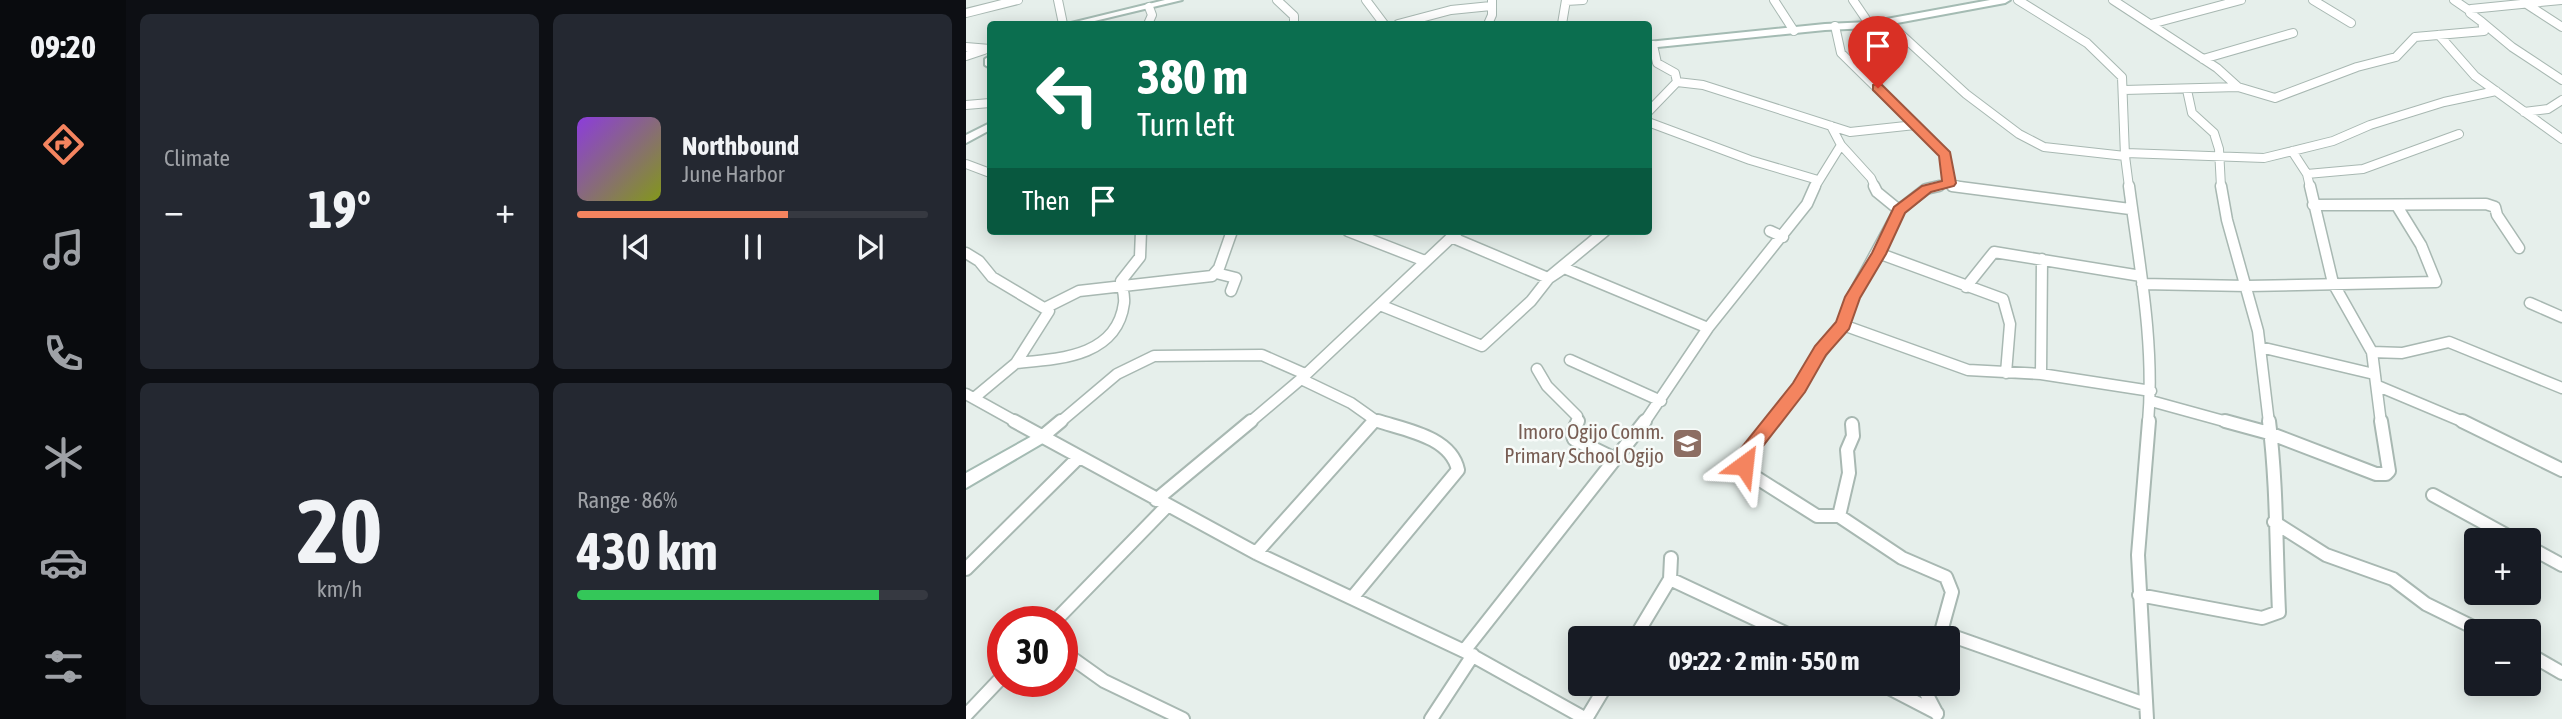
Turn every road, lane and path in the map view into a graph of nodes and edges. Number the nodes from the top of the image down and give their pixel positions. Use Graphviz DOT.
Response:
graph roads {
  1 [pos="1018,0"];
  2 [pos="1058,0"];
  3 [pos="1177,0"];
  4 [pos="1277,0"];
  5 [pos="1366,0"];
  6 [pos="1583,0"];
  7 [pos="1774,0"];
  8 [pos="1853,0"];
  9 [pos="2005,0"];
  10 [pos="2018,0"];
  11 [pos="2113,0"];
  12 [pos="2241,0"];
  13 [pos="2313,0"];
  14 [pos="2454,0"];
  15 [pos="2561,0"];
  16 [pos="1566,1"];
  17 [pos="1492,3"];
  18 [pos="2525,3"];
  19 [pos="1149,7"];
  20 [pos="2470,11"];
  21 [pos="966,13"];
  22 [pos="1062,21"];
  23 [pos="1086,21"];
  24 [pos="1149,21"];
  25 [pos="1294,21"];
  26 [pos="1382,21"];
  27 [pos="1409,21"];
  28 [pos="1489,21"];
  29 [pos="1563,21"];
  30 [pos="2482,22"];
  31 [pos="1884,23"];
  32 [pos="2351,23"];
  33 [pos="2151,24"];
  34 [pos="1870,25"];
  35 [pos="1835,26"];
  36 [pos="2562,27"];
  37 [pos="1794,31"];
  38 [pos="2293,33"];
  39 [pos="2439,35"];
  40 [pos="1652,45"];
  41 [pos="966,47"];
  42 [pos="1652,48"];
  43 [pos="987,55"];
  44 [pos="966,56"];
  45 [pos="987,56"];
  46 [pos="2203,59"];
  47 [pos="2562,80"];
  48 [pos="1678,82"];
  49 [pos="2238,87"];
  50 [pos="2124,90"];
  51 [pos="2187,90"];
  52 [pos="2496,91"];
  53 [pos="2562,100"];
  54 [pos="987,103"];
  55 [pos="966,105"];
  56 [pos="1652,108"];
  57 [pos="2524,111"];
  58 [pos="1652,123"];
  59 [pos="1915,125"];
  60 [pos="1831,126"];
  61 [pos="987,128"];
  62 [pos="1850,132"];
  63 [pos="2459,134"];
  64 [pos="2562,139"];
  65 [pos="966,140"];
  66 [pos="1840,142"];
  67 [pos="2292,151"];
  68 [pos="2125,155"];
  69 [pos="2220,158"];
  70 [pos="966,164"];
  71 [pos="987,172"];
  72 [pos="2307,174"];
  73 [pos="1818,180"];
  74 [pos="1949,183"];
  75 [pos="2313,205"];
  76 [pos="2397,206"];
  77 [pos="2130,209"];
  78 [pos="1899,210"];
  79 [pos="1770,231"];
  80 [pos="1141,235"];
  81 [pos="1230,235"];
  82 [pos="1358,235"];
  83 [pos="1454,235"];
  84 [pos="1457,235"];
  85 [pos="1600,235"];
  86 [pos="1783,237"];
  87 [pos="2519,248"];
  88 [pos="966,253"];
  89 [pos="1878,254"];
  90 [pos="2042,260"];
  91 [pos="1425,261"];
  92 [pos="1216,273"];
  93 [pos="2142,280"];
  94 [pos="2333,283"];
  95 [pos="1121,286"];
  96 [pos="2247,286"];
  97 [pos="1966,287"];
  98 [pos="1231,291"];
  99 [pos="2530,303"];
  100 [pos="1380,305"];
  101 [pos="1047,307"];
  102 [pos="2562,317"];
  103 [pos="1843,325"];
  104 [pos="1707,328"];
  105 [pos="2260,347"];
  106 [pos="2372,352"];
  107 [pos="1570,360"];
  108 [pos="1016,363"];
  109 [pos="1537,369"];
  110 [pos="2006,373"];
  111 [pos="2041,374"];
  112 [pos="1303,376"];
  113 [pos="2376,380"];
  114 [pos="2562,388"];
  115 [pos="970,396"];
  116 [pos="2151,396"];
  117 [pos="1661,401"];
  118 [pos="1376,420"];
  119 [pos="1852,424"];
  120 [pos="2269,433"];
  121 [pos="1043,436"];
  122 [pos="1079,457"];
  123 [pos="1615,459"];
  124 [pos="2562,470"];
  125 [pos="966,481"];
  126 [pos="2433,495"];
  127 [pos="1161,503"];
  128 [pos="1839,516"];
  129 [pos="2274,522"];
  130 [pos="2493,528"];
  131 [pos="1255,553"];
  132 [pos="2541,554"];
  133 [pos="1671,558"];
  134 [pos="2562,565"];
  135 [pos="966,569"];
  136 [pos="1670,579"];
  137 [pos="2139,595"];
  138 [pos="1352,598"];
  139 [pos="1068,606"];
  140 [pos="2464,623"];
  141 [pos="1642,626"];
  142 [pos="1770,626"];
  143 [pos="1942,626"];
  144 [pos="1960,642"];
  145 [pos="1468,653"];
  146 [pos="2541,661"];
  147 [pos="1078,662"];
  148 [pos="2562,673"];
  149 [pos="987,693"];
  150 [pos="1600,696"];
  151 [pos="1903,696"];
  152 [pos="1928,696"];
  153 [pos="2145,704"];
  154 [pos="966,715"];
  155 [pos="1939,716"];
  156 [pos="1183,719"];
  157 [pos="1431,719"];
  158 [pos="1586,719"];
  159 [pos="2147,719"];
  1 -- 21 [label="street"];
  2 -- 22 [label="street"];
  3 -- 19 [label="street"];
  4 -- 25 [label="street"];
  5 -- 26 [label="street"];
  6 -- 16 [label="street"];
  7 -- 37 [label="street"];
  8 -- 34 [label="street"];
  9 -- 31 [label="street"];
  10 -- 50 [label="street"];
  11 -- 33 [label="street"];
  12 -- 33 [label="street"];
  13 -- 32 [label="street"];
  14 -- 20 [label="street"];
  15 -- 18 [label="street"];
  16 -- 29 [label="street"];
  17 -- 27 [label="street"];
  17 -- 28 [label="street"];
  18 -- 20 [label="street"];
  18 -- 36 [label="street"];
  19 -- 23 [label="street"];
  19 -- 24 [label="street"];
  20 -- 30 [label="street"];
  30 -- 39 [label="street"];
  30 -- 47 [label="street"];
  31 -- 34 [label="street"];
  31 -- 68 [label="street"];
  33 -- 46 [label="street"];
  34 -- 35 [label="street"];
  35 -- 37 [label="street"];
  35 -- 59 [label="street"];
  37 -- 40 [label="street"];
  38 -- 46 [label="street"];
  39 -- 49 [label="street"];
  39 -- 52 [label="street"];
  41 -- 43 [label="street"];
  42 -- 48 [label="street"];
  44 -- 45 [label="street"];
  46 -- 49 [label="street"];
  48 -- 56 [label="street"];
  48 -- 60 [label="street"];
  49 -- 51 [label="street"];
  50 -- 51 [label="street"];
  50 -- 68 [label="street"];
  51 -- 69 [label="street"];
  52 -- 57 [label="street"];
  52 -- 67 [label="street"];
  53 -- 57 [label="street"];
  54 -- 55 [label="street"];
  57 -- 64 [label="street"];
  58 -- 73 [label="street"];
  59 -- 62 [label="street"];
  59 -- 74 [label="street"];
  60 -- 62 [label="street"];
  60 -- 66 [label="street"];
  61 -- 65 [label="street"];
  62 -- 66 [label="street"];
  63 -- 72 [label="street"];
  66 -- 73 [label="street"];
  66 -- 78 [label="street"];
  67 -- 69 [label="street"];
  67 -- 72 [label="street"];
  68 -- 69 [label="street"];
  68 -- 77 [label="street"];
  69 -- 96 [label="street"];
  70 -- 71 [label="street"];
  72 -- 75 [label="street"];
  73 -- 86 [label="street"];
  74 -- 77 [label="street"];
  74 -- 78 [label="street"];
  75 -- 76 [label="street"];
  75 -- 94 [label="street"];
  76 -- 87 [label="street"];
  76 -- 94 [label="street"];
  77 -- 93 [label="street"];
  78 -- 89 [label="street"];
  79 -- 86 [label="street"];
  80 -- 95 [label="street"];
  81 -- 92 [label="street"];
  82 -- 91 [label="street"];
  83 -- 91 [label="street"];
  84 -- 85 [label="street"];
  86 -- 104 [label="street"];
  88 -- 101 [label="street"];
  89 -- 97 [label="street"];
  89 -- 103 [label="street"];
  90 -- 93 [label="street"];
  90 -- 97 [label="street"];
  90 -- 111 [label="street"];
  91 -- 100 [label="street"];
  92 -- 95 [label="street"];
  92 -- 98 [label="street"];
  93 -- 96 [label="street"];
  93 -- 116 [label="street"];
  94 -- 96 [label="street"];
  94 -- 106 [label="street"];
  95 -- 101 [label="street"];
  95 -- 108 [label="street"];
  96 -- 105 [label="street"];
  97 -- 110 [label="street"];
  99 -- 102 [label="street"];
  100 -- 104 [label="street"];
  100 -- 112 [label="street"];
  101 -- 108 [label="street"];
  103 -- 110 [label="street"];
  103 -- 128 [label="street"];
  104 -- 117 [label="street"];
  105 -- 113 [label="street"];
  105 -- 120 [label="street"];
  106 -- 113 [label="street"];
  106 -- 114 [label="street"];
  107 -- 117 [label="street"];
  108 -- 115 [label="street"];
  109 -- 123 [label="street"];
  110 -- 111 [label="street"];
  111 -- 116 [label="street"];
  112 -- 118 [label="street"];
  112 -- 121 [label="street"];
  112 -- 127 [label="street"];
  113 -- 120 [label="street"];
  113 -- 124 [label="street"];
  115 -- 121 [label="street"];
  116 -- 120 [label="street"];
  116 -- 137 [label="street"];
  117 -- 123 [label="street"];
  118 -- 131 [label="street"];
  118 -- 138 [label="street"];
  119 -- 128 [label="street"];
  120 -- 129 [label="street"];
  121 -- 122 [label="street"];
  121 -- 125 [label="street"];
  122 -- 127 [label="street"];
  122 -- 135 [label="street"];
  123 -- 145 [label="street"];
  126 -- 130 [label="street"];
  127 -- 131 [label="street"];
  127 -- 139 [label="street"];
  128 -- 143 [label="street"];
  129 -- 137 [label="street"];
  129 -- 140 [label="street"];
  131 -- 138 [label="street"];
  132 -- 134 [label="street"];
  133 -- 136 [label="street"];
  136 -- 141 [label="street"];
  136 -- 142 [label="street"];
  137 -- 153 [label="street"];
  138 -- 145 [label="street"];
  144 -- 153 [label="street"];
  145 -- 157 [label="street"];
  145 -- 158 [label="street"];
  146 -- 148 [label="street"];
  147 -- 156 [label="street"];
  149 -- 154 [label="street"];
  150 -- 158 [label="street"];
  151 -- 155 [label="street"];
  152 -- 155 [label="street"];
  153 -- 159 [label="street"];
}
